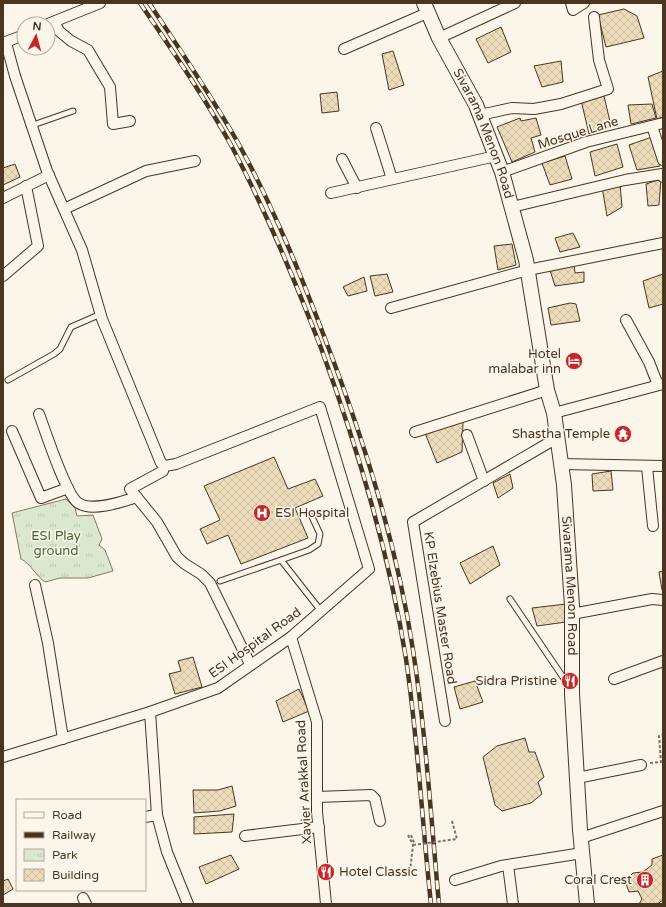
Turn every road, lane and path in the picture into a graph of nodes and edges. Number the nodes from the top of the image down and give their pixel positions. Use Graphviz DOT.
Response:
graph roads {
  1 [pos="100,3"];
  2 [pos="515,3"];
  3 [pos="571,3"];
  4 [pos="584,3"];
  5 [pos="501,6"];
  6 [pos="425,8"];
  7 [pos="594,17"];
  8 [pos="56,21"];
  9 [pos="56,28"];
  10 [pos="16,38"];
  11 [pos="439,38"];
  12 [pos="4,43"];
  13 [pos="344,49"];
  14 [pos="73,111"];
  15 [pos="480,115"];
  16 [pos="130,121"];
  17 [pos="663,123"];
  18 [pos="33,125"];
  19 [pos="652,126"];
  20 [pos="376,128"];
  21 [pos="496,156"];
  22 [pos="342,159"];
  23 [pos="195,160"];
  24 [pos="663,160"];
  25 [pos="502,172"];
  26 [pos="49,175"];
  27 [pos="663,178"];
  28 [pos="392,179"];
  29 [pos="26,186"];
  30 [pos="357,188"];
  31 [pos="331,193"];
  32 [pos="3,198"];
  33 [pos="512,207"];
  34 [pos="64,209"];
  35 [pos="663,243"];
  36 [pos="528,270"];
  37 [pos="3,276"];
  38 [pos="391,308"];
  39 [pos="101,314"];
  40 [pos="626,320"];
  41 [pos="8,380"];
  42 [pos="661,385"];
  43 [pos="547,390"];
  44 [pos="554,412"];
  45 [pos="39,414"];
  46 [pos="12,431"];
  47 [pos="415,432"];
  48 [pos="467,435"];
  49 [pos="557,438"];
  50 [pos="561,464"];
  51 [pos="663,466"];
  52 [pos="647,467"];
  53 [pos="163,471"];
  54 [pos="484,481"];
  55 [pos="68,488"];
  56 [pos="137,497"];
  57 [pos="312,517"];
  58 [pos="653,526"];
  59 [pos="281,560"];
  60 [pos="220,581"];
  61 [pos="35,585"];
  62 [pos="510,599"];
  63 [pos="663,600"];
  64 [pos="321,611"];
  65 [pos="572,614"];
  66 [pos="291,637"];
  67 [pos="663,661"];
  68 [pos="250,664"];
  69 [pos="614,678"];
  70 [pos="573,691"];
  71 [pos="150,712"];
  72 [pos="445,721"];
  73 [pos="663,735"];
  74 [pos="63,739"];
  75 [pos="3,757"];
  76 [pos="641,765"];
  77 [pos="577,778"];
  78 [pos="317,797"];
  79 [pos="663,811"];
  80 [pos="157,815"];
  81 [pos="146,817"];
  82 [pos="452,821"];
  83 [pos="380,822"];
  84 [pos="319,826"];
  85 [pos="410,835"];
  86 [pos="244,836"];
  87 [pos="581,838"];
  88 [pos="414,845"];
  89 [pos="582,853"];
  90 [pos="508,865"];
  91 [pos="410,871"];
  92 [pos="455,880"];
  93 [pos="188,904"];
  94 [pos="326,904"];
  95 [pos="513,904"];
  96 [pos="587,904"];
  1 -- 8 [label="street"];
  2 -- 5 [label="street"];
  3 -- 4 [label="street"];
  5 -- 11 [label="street"];
  6 -- 11 [label="street, Sivarama Menon Road"];
  6 -- 13 [label="street"];
  7 -- 15 [label="street"];
  9 -- 16 [label="street"];
  10 -- 12 [label="street"];
  11 -- 15 [label="street, Sivarama Menon Road"];
  12 -- 18 [label="street"];
  14 -- 18 [label="lane"];
  15 -- 21 [label="street, Sivarama Menon Road"];
  17 -- 19 [label="street, Mosque Lane"];
  18 -- 26 [label="street"];
  19 -- 24 [label="street"];
  19 -- 25 [label="street, Mosque Lane"];
  20 -- 28 [label="street"];
  21 -- 25 [label="street, Sivarama Menon Road"];
  21 -- 28 [label="street"];
  22 -- 30 [label="street"];
  23 -- 34 [label="street"];
  25 -- 33 [label="street, Sivarama Menon Road"];
  26 -- 29 [label="street"];
  26 -- 34 [label="street"];
  27 -- 33 [label="street"];
  28 -- 30 [label="street"];
  29 -- 32 [label="street"];
  29 -- 37 [label="street"];
  30 -- 31 [label="street"];
  33 -- 36 [label="street, Sivarama Menon Road"];
  34 -- 39 [label="street"];
  35 -- 36 [label="street"];
  36 -- 38 [label="street"];
  36 -- 43 [label="street, Sivarama Menon Road"];
  39 -- 41 [label="lane"];
  39 -- 64 [label="street, ESI Hospital Road"];
  40 -- 42 [label="street"];
  42 -- 44 [label="street"];
  43 -- 44 [label="street, Sivarama Menon Road"];
  43 -- 47 [label="street"];
  44 -- 49 [label="street, Sivarama Menon Road"];
  45 -- 55 [label="street"];
  46 -- 55 [label="street"];
  48 -- 54 [label="street"];
  49 -- 50 [label="street, Sivarama Menon Road"];
  49 -- 54 [label="street, KP Elzebius Master Road"];
  50 -- 52 [label="street"];
  50 -- 65 [label="street, Sivarama Menon Road"];
  51 -- 52 [label="street"];
  52 -- 58 [label="street"];
  53 -- 56 [label="street"];
  54 -- 72 [label="street, KP Elzebius Master Road"];
  55 -- 56 [label="street"];
  56 -- 68 [label="street"];
  57 -- 59 [label="lane"];
  59 -- 60 [label="lane"];
  59 -- 64 [label="lane"];
  61 -- 74 [label="street"];
  62 -- 70 [label="lane"];
  63 -- 65 [label="street"];
  64 -- 66 [label="street, ESI Hospital Road"];
  65 -- 70 [label="street, Sivarama Menon Road"];
  66 -- 68 [label="street, ESI Hospital Road"];
  66 -- 78 [label="street, Xavier Arakkal Road"];
  67 -- 69 [label="street"];
  68 -- 71 [label="street, ESI Hospital Road"];
  70 -- 77 [label="street, Sivarama Menon Road"];
  71 -- 74 [label="street, ESI Hospital Road"];
  71 -- 80 [label="street"];
  73 -- 76 [label="path"];
  74 -- 75 [label="street, ESI Hospital Road"];
  76 -- 77 [label="street"];
  77 -- 87 [label="street, Sivarama Menon Road"];
  78 -- 83 [label="street"];
  78 -- 84 [label="street, Xavier Arakkal Road"];
  79 -- 87 [label="street"];
  80 -- 81 [label="street"];
  80 -- 93 [label="street"];
  82 -- 88 [label="path, bridge"];
  84 -- 86 [label="street"];
  84 -- 94 [label="street, Xavier Arakkal Road"];
  85 -- 88 [label="path"];
  87 -- 89 [label="street, Sivarama Menon Road"];
  88 -- 91 [label="path"];
  89 -- 90 [label="street"];
  89 -- 96 [label="street, Sivarama Menon Road"];
  90 -- 92 [label="street"];
  90 -- 95 [label="street"];
}
